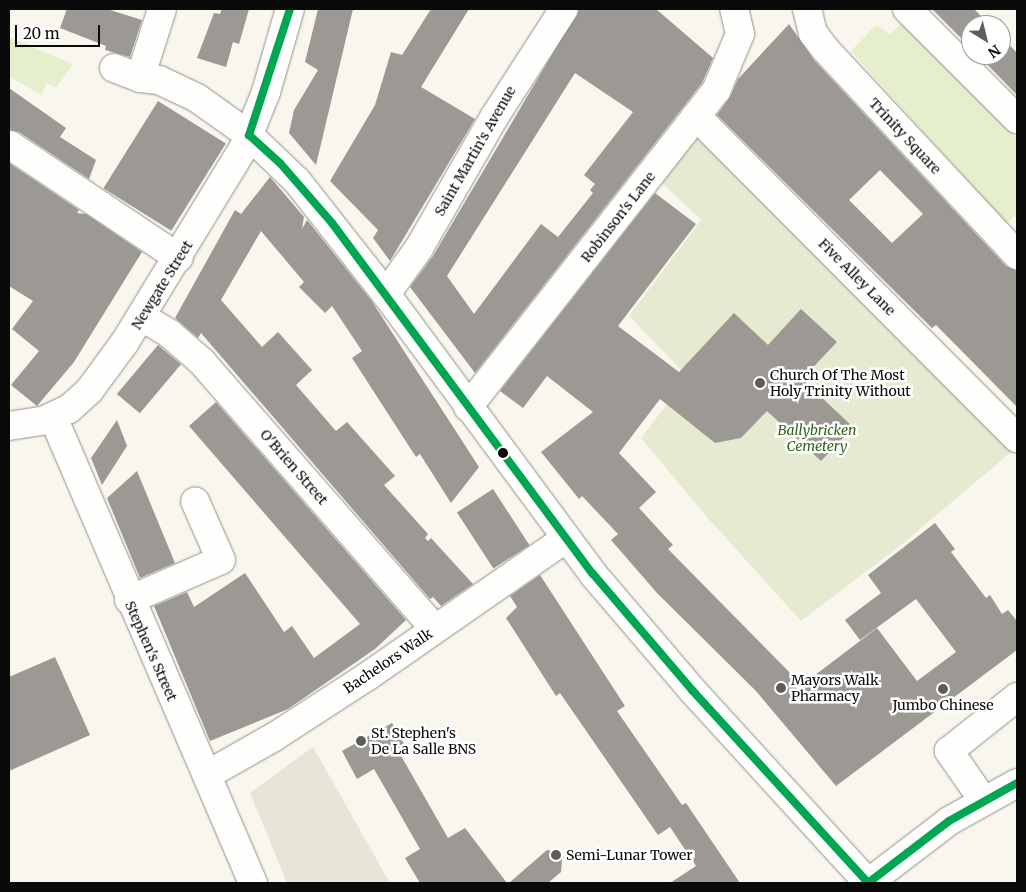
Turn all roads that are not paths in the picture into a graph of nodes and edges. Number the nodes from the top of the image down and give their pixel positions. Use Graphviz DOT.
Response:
graph roads {
  1 [pos="162,9"];
  2 [pos="290,9"];
  3 [pos="564,9"];
  4 [pos="807,9"];
  5 [pos="907,9"];
  6 [pos="735,12"];
  7 [pos="114,68"];
  8 [pos="140,78"];
  9 [pos="696,116"];
  10 [pos="1017,119"];
  11 [pos="249,135"];
  12 [pos="10,145"];
  13 [pos="1015,249"];
  14 [pos="179,258"];
  15 [pos="386,294"];
  16 [pos="142,317"];
  17 [pos="468,407"];
  18 [pos="53,417"];
  19 [pos="9,426"];
  20 [pos="1017,438"];
  21 [pos="195,501"];
  22 [pos="565,540"];
  23 [pos="129,600"];
  24 [pos="436,629"];
  25 [pos="1017,697"];
  26 [pos="207,775"];
  27 [pos="1017,783"];
  28 [pos="984,800"];
  29 [pos="253,883"];
  30 [pos="868,883"];
  1 -- 8 [label="street"];
  2 -- 11 [label="street, Newgate Street"];
  3 -- 15 [label="street, Saint Martin's Avenue"];
  4 -- 13 [label="street, Trinity Square"];
  5 -- 10 [label="street"];
  6 -- 9 [label="street, Robinson's Lane"];
  7 -- 8 [label="street"];
  8 -- 11 [label="street"];
  9 -- 17 [label="street, Robinson's Lane"];
  9 -- 20 [label="street, Five Alley Lane"];
  11 -- 14 [label="street, Newgate Street"];
  11 -- 15 [label="street"];
  12 -- 14 [label="street"];
  14 -- 16 [label="street, Newgate Street"];
  15 -- 17 [label="street"];
  16 -- 18 [label="street, Newgate Street"];
  16 -- 24 [label="street, O'Brien Street"];
  17 -- 22 [label="street"];
  18 -- 19 [label="street, Newgate Street"];
  18 -- 23 [label="street, Stephen's Street"];
  21 -- 23 [label="street"];
  22 -- 24 [label="street, Bachelors Walk"];
  22 -- 30 [label="street"];
  23 -- 26 [label="street, Stephen's Street"];
  24 -- 26 [label="street, Bachelors Walk"];
  25 -- 28 [label="street"];
  26 -- 29 [label="street, Stephen's Street"];
  27 -- 28 [label="street"];
  28 -- 30 [label="street"];
}
